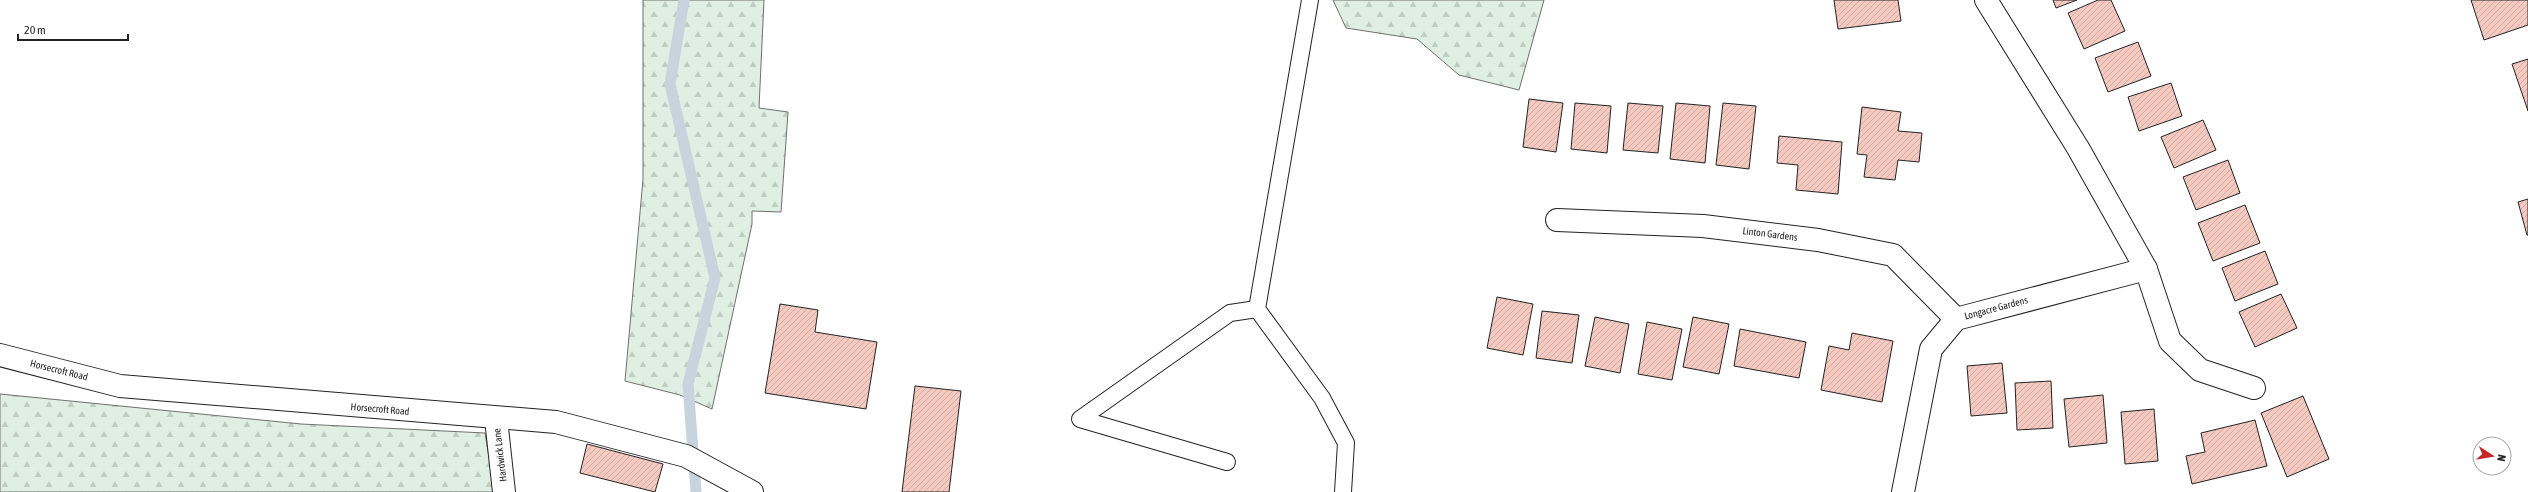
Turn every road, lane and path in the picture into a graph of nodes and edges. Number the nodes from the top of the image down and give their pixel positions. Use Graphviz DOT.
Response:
graph roads {
  1 [pos="1310,0"];
  2 [pos="1986,0"];
  3 [pos="1557,220"];
  4 [pos="2146,269"];
  5 [pos="1258,309"];
  6 [pos="1956,319"];
  7 [pos="0,355"];
  8 [pos="2254,388"];
  9 [pos="496,419"];
  10 [pos="1227,462"];
  11 [pos="504,492"];
  12 [pos="752,492"];
  13 [pos="1343,492"];
  14 [pos="1903,492"];
  1 -- 5 [label="lane"];
  2 -- 4 [label="street"];
  3 -- 6 [label="street, Linton Gardens"];
  4 -- 6 [label="street, Longacre Gardens"];
  4 -- 8 [label="street"];
  5 -- 10 [label="lane"];
  5 -- 13 [label="lane"];
  6 -- 14 [label="street, Longacre Gardens"];
  7 -- 9 [label="street, Horsecroft Road"];
  9 -- 11 [label="street, Hardwick Lane"];
  9 -- 12 [label="street, Horsecroft Road"];
}
